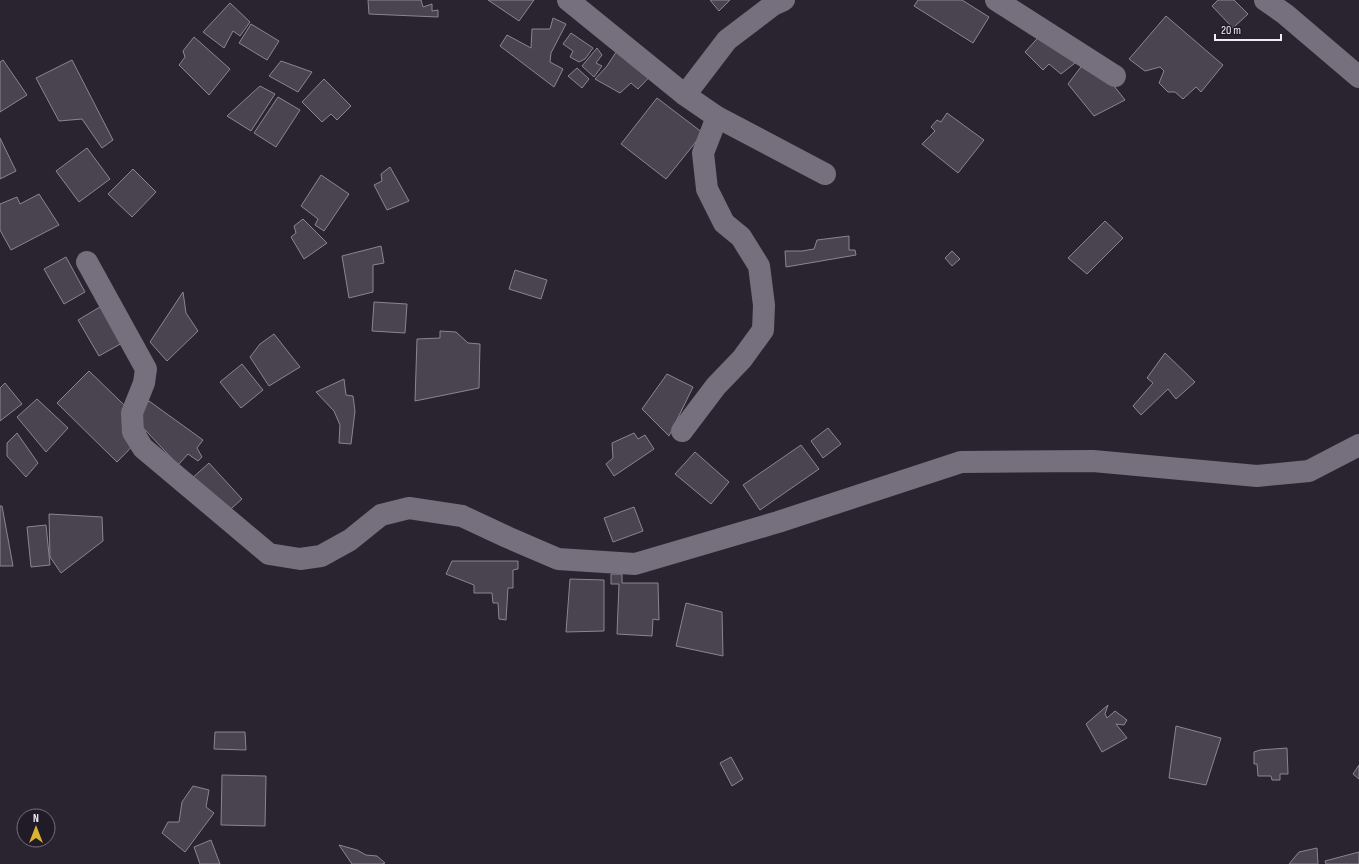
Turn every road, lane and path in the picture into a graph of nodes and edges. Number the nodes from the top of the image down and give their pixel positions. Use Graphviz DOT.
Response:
graph roads {
  1 [pos="568,0"];
  2 [pos="784,0"];
  3 [pos="996,0"];
  4 [pos="1265,0"];
  5 [pos="1115,76"];
  6 [pos="1359,77"];
  7 [pos="685,95"];
  8 [pos="717,117"];
  9 [pos="825,174"];
  10 [pos="87,262"];
  11 [pos="682,431"];
  12 [pos="1359,445"];
  1 -- 7 [label="street"];
  2 -- 7 [label="street"];
  3 -- 5 [label="street"];
  4 -- 6 [label="street"];
  7 -- 8 [label="street"];
  8 -- 9 [label="street"];
  8 -- 11 [label="street"];
  10 -- 12 [label="street"];
}
